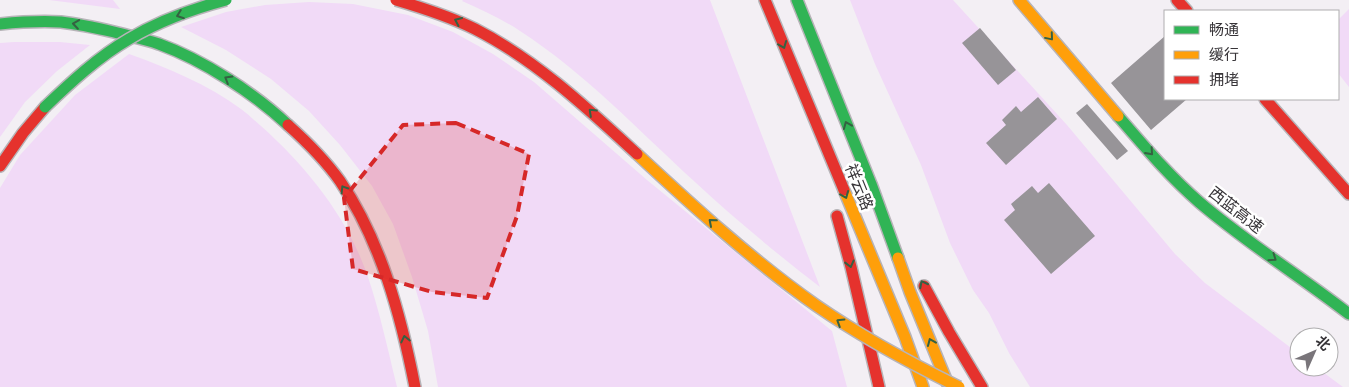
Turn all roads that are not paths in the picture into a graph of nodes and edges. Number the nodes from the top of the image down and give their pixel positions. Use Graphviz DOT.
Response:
graph roads {
  1 [pos="226,0"];
  2 [pos="396,0"];
  3 [pos="765,0"];
  4 [pos="797,0"];
  5 [pos="1019,0"];
  6 [pos="1177,0"];
  7 [pos="1186,10"];
  8 [pos="0,24"];
  9 [pos="799,82"];
  10 [pos="1265,100"];
  11 [pos="0,166"];
  12 [pos="825,174"];
  13 [pos="871,184"];
  14 [pos="1349,194"];
  15 [pos="833,201"];
  16 [pos="910,260"];
  17 [pos="919,276"];
  18 [pos="1349,314"];
  19 [pos="415,387"];
  20 [pos="879,387"];
  21 [pos="923,387"];
  22 [pos="950,387"];
  23 [pos="959,387"];
  24 [pos="982,387"];
  1 -- 11 [label="main road, one-way, bridge"];
  23 -- 2 [label="main road, one-way, bridge"];
  3 -- 9 [label="main road, 祥云路, one-way"];
  13 -- 4 [label="main road, 祥云路, one-way"];
  5 -- 18 [label="main road, 西蓝高速, one-way"];
  6 -- 7 [label="main road"];
  19 -- 8 [label="main road, one-way"];
  9 -- 12 [label="main road"];
  9 -- 21 [label="main road, 祥云路, one-way"];
  10 -- 14 [label="main road"];
  13 -- 16 [label="main road"];
  22 -- 13 [label="main road, 祥云路, one-way"];
  15 -- 20 [label="main road, one-way"];
  24 -- 17 [label="main road, one-way"];
}
